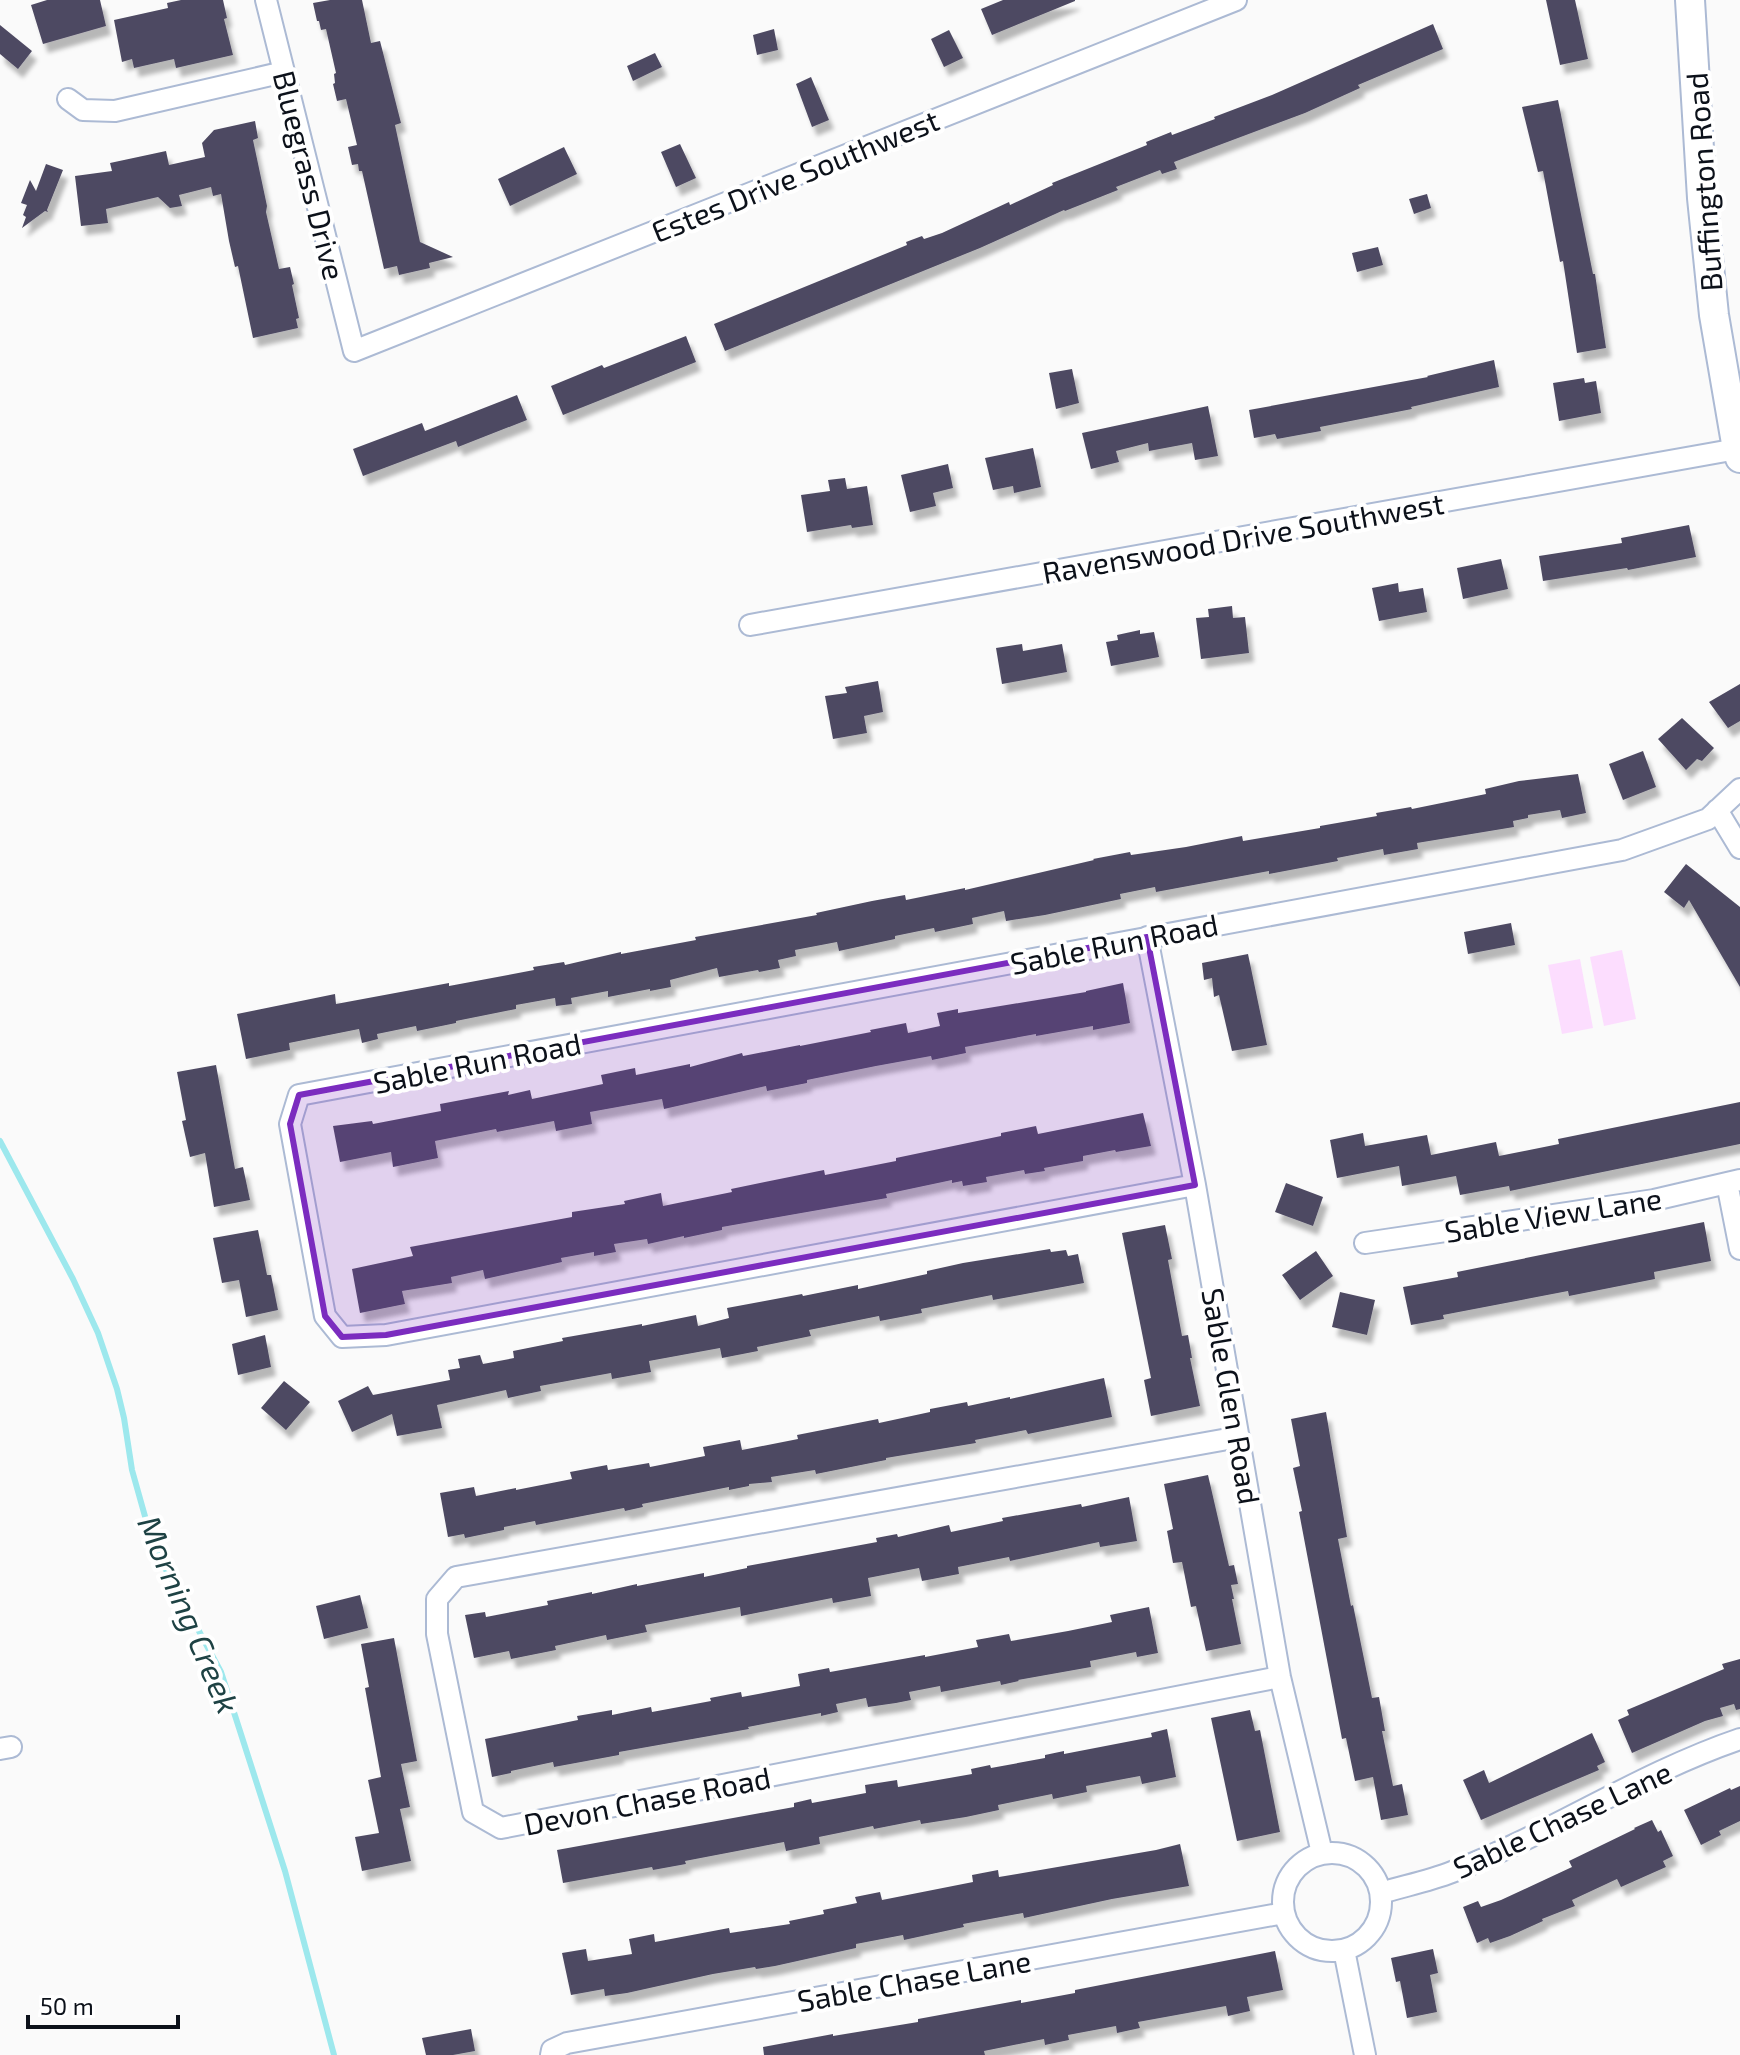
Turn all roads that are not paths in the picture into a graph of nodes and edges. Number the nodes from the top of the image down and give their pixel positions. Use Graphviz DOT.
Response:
graph roads {
  1 [pos="266,0"];
  2 [pos="1236,0"];
  3 [pos="1690,0"];
  4 [pos="284,72"];
  5 [pos="68,99"];
  6 [pos="354,351"];
  7 [pos="1738,454"];
  8 [pos="750,625"];
  9 [pos="1740,789"];
  10 [pos="1717,810"];
  11 [pos="1740,848"];
  12 [pos="1147,937"];
  13 [pos="1734,1181"];
  14 [pos="1195,1185"];
  15 [pos="1365,1243"];
  16 [pos="1740,1249"];
  17 [pos="1239,1437"];
  18 [pos="1280,1677"];
  19 [pos="1740,1739"];
  20 [pos="1322,1853"];
  21 [pos="1381,1893"];
  22 [pos="1284,1913"];
  23 [pos="1344,1950"];
  24 [pos="551,2055"];
  25 [pos="1365,2055"];
  1 -- 4 [label="street, Bluegrass Drive"];
  2 -- 6 [label="street, Estes Drive Southwest"];
  3 -- 7 [label="street, Buffington Road"];
  4 -- 5 [label="street"];
  4 -- 6 [label="street, Bluegrass Drive"];
  7 -- 8 [label="street, Ravenswood Drive Southwest"];
  9 -- 10 [label="street, Sable Run Road"];
  10 -- 11 [label="street"];
  10 -- 12 [label="street, Sable Run Road"];
  12 -- 14 [label="street, Sable Glen Road"];
  12 -- 14 [label="street, Sable Run Road"];
  13 -- 15 [label="street, Sable View Lane"];
  13 -- 16 [label="street"];
  14 -- 17 [label="street, Sable Glen Road"];
  17 -- 18 [label="street, Sable Glen Road"];
  17 -- 18 [label="street, Devon Chase Road"];
  18 -- 20 [label="street, Sable Glen Road"];
  19 -- 21 [label="street, Sable Chase Lane"];
  20 -- 21 [label="street"];
  20 -- 22 [label="street"];
  21 -- 23 [label="street"];
  22 -- 23 [label="street"];
  22 -- 24 [label="street, Sable Chase Lane"];
  23 -- 25 [label="street"];
}
